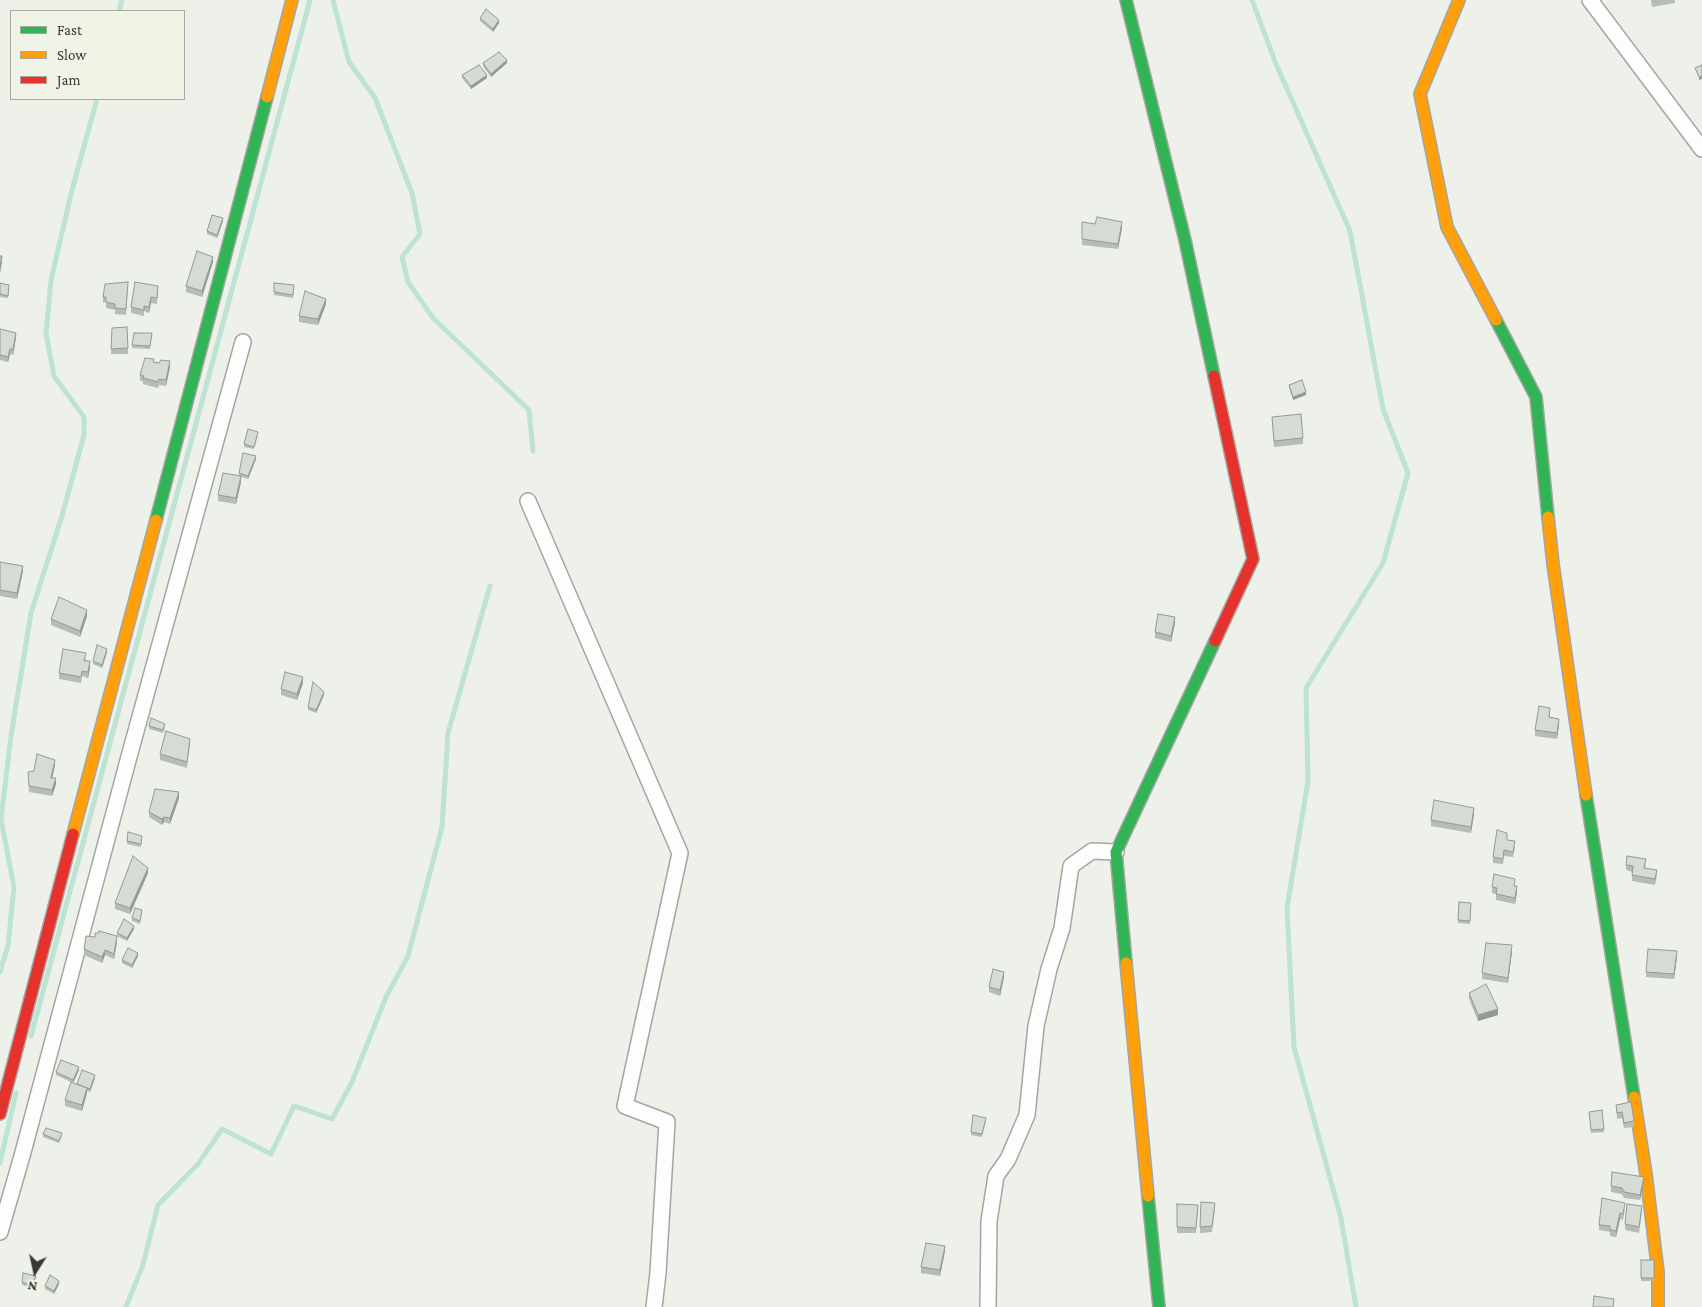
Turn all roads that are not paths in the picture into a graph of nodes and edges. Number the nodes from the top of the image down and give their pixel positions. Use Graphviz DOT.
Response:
graph roads {
  1 [pos="292,0"];
  2 [pos="1126,0"];
  3 [pos="1459,0"];
  4 [pos="1590,0"];
  5 [pos="1702,149"];
  6 [pos="243,342"];
  7 [pos="528,501"];
  8 [pos="1116,852"];
  9 [pos="0,1114"];
  10 [pos="0,1232"];
  11 [pos="654,1307"];
  12 [pos="988,1307"];
  13 [pos="1159,1307"];
  14 [pos="1658,1307"];
  1 -- 9 [label="street"];
  2 -- 8 [label="street"];
  3 -- 14 [label="street"];
  4 -- 5 [label="street"];
  6 -- 10 [label="street"];
  7 -- 11 [label="street"];
  8 -- 12 [label="street"];
  8 -- 13 [label="street"];
}
